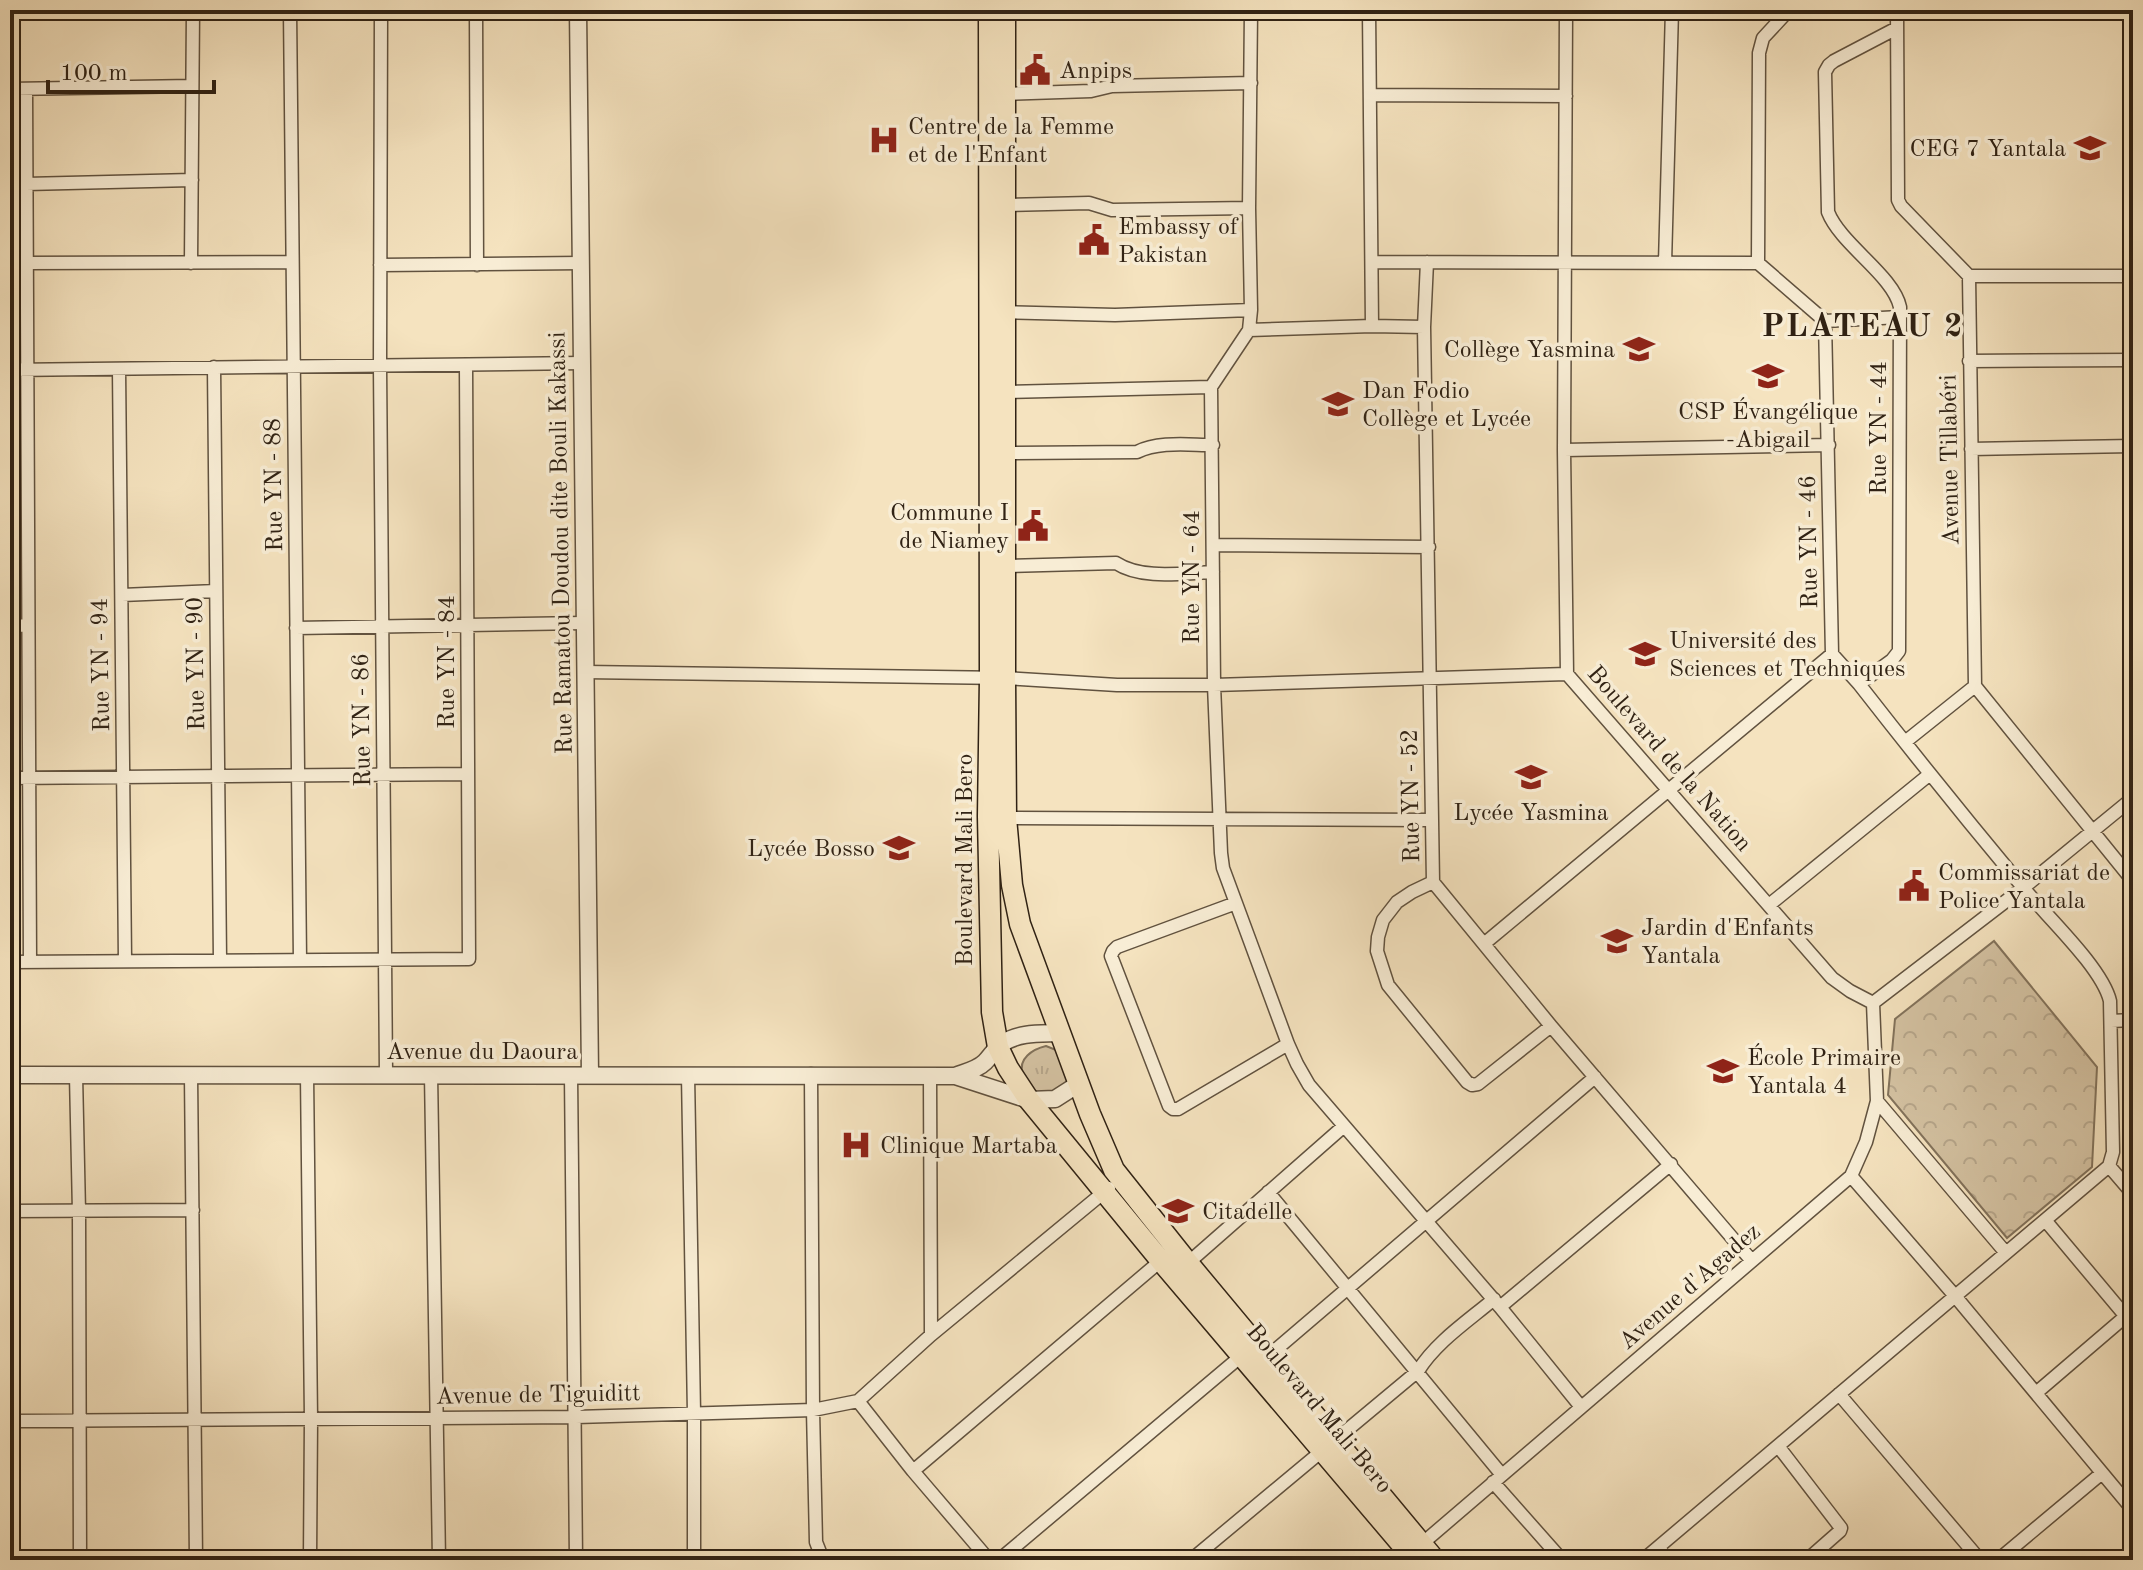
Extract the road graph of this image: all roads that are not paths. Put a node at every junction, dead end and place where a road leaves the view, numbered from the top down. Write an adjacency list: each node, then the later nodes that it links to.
1 (193, 10): 16 (street)
2 (290, 10): 26 (street, Rue YN - 88)
3 (381, 10): 35 (street, Rue YN - 86)
4 (476, 10): 36 (street)
5 (578, 10): 32 (street, Rue Ramatou Doudou dite Bouli Kakassi)
6 (989, 10): 40 (main road, Boulevard Mali Bero)
7 (1005, 10): 19 (main road, Boulevard Mali Bero)
8 (1251, 10): 15 (street)
9 (1369, 10): 20 (street)
10 (1566, 10): 21 (street, Boulevard de la Nation)
11 (1672, 10): 33 (street)
12 (1789, 10): 34 (street)
13 (1897, 10): 14 (street)
14 (1897, 28): 37 (street); 41 (street, Rue YN - 44)
15 (1251, 83): 19 (street); 25 (street)
16 (192, 86): 18 (street); 22 (street)
17 (10, 89): 18 (street)
18 (26, 89): 23 (street)
19 (1005, 94): 24 (main road, Boulevard Mali Bero)
20 (1370, 95): 21 (street); 27 (street)
21 (1566, 96): 29 (street, Boulevard de la Nation)
22 (192, 180): 23 (street); 31 (street)
23 (26, 184): 30 (street)
24 (1005, 205): 25 (street); 40 (main road, Boulevard Mali Bero)
25 (1249, 208): 39 (street)
26 (292, 262): 31 (street); 52 (street, Rue YN - 88)
27 (1372, 262): 28 (street); 43 (street)
28 (1427, 262): 29 (street); 44 (street, Rue YN - 52)
29 (1565, 262): 33 (street); 62 (street, Boulevard de la Nation)
30 (26, 263): 31 (street); 55 (street)
31 (191, 263)
32 (582, 263): 36 (street); 48 (street, Rue Ramatou Doudou dite Bouli Kakassi)
33 (1665, 263): 34 (street)
34 (1758, 263): 42 (street)
35 (380, 265): 36 (street); 50 (street, Rue YN - 86)
36 (477, 265)
37 (1969, 276): 38 (street); 47 (street, Avenue Tillabéri)
38 (2133, 276)
39 (1251, 310): 40 (street); 45 (street)
40 (998, 312): 57 (main road, Boulevard Mali Bero); 80 (main road, Boulevard Mali Bero)
41 (1900, 317): 42 (street); 81 (street, Rue YN - 44)
42 (1825, 321): 59 (street, Rue YN - 46)
43 (1372, 326): 44 (street); 45 (street)
44 (1424, 327): 65 (street, Rue YN - 52)
45 (1249, 330): 56 (street)
46 (2133, 360): 47 (street)
47 (1969, 361): 61 (street, Avenue Tillabéri)
48 (582, 363): 49 (street); 70 (street, Rue Ramatou Doudou dite Bouli Kakassi)
49 (466, 365): 50 (street); 72 (street, Rue YN - 84)
50 (380, 366): 52 (street); 74 (street, Rue YN - 86)
51 (214, 367): 52 (street); 53 (street); 68 (street, Rue YN - 90)
52 (293, 367): 75 (street, Rue YN - 88)
53 (119, 369): 55 (street); 69 (street, Rue YN - 94)
54 (10, 370): 55 (street)
55 (27, 370): 71 (street)
56 (1211, 387): 57 (street); 58 (street, Rue YN - 64)
57 (1005, 392): 63 (main road, Boulevard Mali Bero)
58 (1213, 445): 63 (street); 64 (street, Rue YN - 64)
59 (1829, 445): 62 (street); 76 (street, Rue YN - 46)
60 (2133, 446): 61 (street)
61 (1971, 449): 83 (street, Avenue Tillabéri)
62 (1564, 450): 78 (street, Boulevard de la Nation)
63 (1005, 453): 66 (main road, Boulevard Mali Bero)
64 (1213, 545): 65 (street); 67 (street, Rue YN - 64)
65 (1429, 547): 79 (street, Rue YN - 52)
66 (1005, 566): 67 (street); 80 (main road, Boulevard Mali Bero)
67 (1213, 572): 82 (street, Rue YN - 64)
68 (216, 591): 69 (street); 88 (street, Rue YN - 90)
69 (122, 595): 90 (street, Rue YN - 94)
70 (584, 623): 72 (street); 77 (street, Rue Ramatou Doudou dite Bouli Kakassi)
71 (28, 625): 73 (street); 92 (street)
72 (467, 625): 74 (street); 85 (street, Rue YN - 84)
73 (10, 626)
74 (382, 627): 75 (street); 87 (street, Rue YN - 86)
75 (296, 628): 89 (street, Rue YN - 88)
76 (1832, 654): 81 (street); 93 (street)
77 (585, 672): 80 (street); 126 (street, Rue Ramatou Doudou dite Bouli Kakassi)
78 (1567, 674): 79 (street); 93 (street, Boulevard de la Nation)
79 (1431, 677): 82 (street); 97 (street, Rue YN - 52)
80 (997, 678): 82 (street); 95 (main road, Boulevard Mali Bero); 117 (main road, Boulevard Mali Bero)
81 (1859, 684): 84 (street)
82 (1214, 685): 96 (street, Rue YN - 64)
83 (1975, 686): 84 (street); 98 (street)
84 (1905, 742): 86 (street)
85 (468, 774): 87 (street); 105 (street, Rue YN - 84)
86 (1930, 774): 101 (street); 103 (street)
87 (383, 775): 89 (street); 105 (street, Rue YN - 86)
88 (218, 776): 89 (street); 90 (street); 106 (street, Rue YN - 90)
89 (298, 776): 107 (street, Rue YN - 88)
90 (123, 777): 92 (street); 109 (street, Rue YN - 94)
91 (10, 778): 92 (street)
92 (29, 778): 108 (street)
93 (1669, 790): 103 (street, Boulevard de la Nation); 104 (street)
94 (2133, 798): 98 (street)
95 (1006, 818): 96 (street); 115 (main road, Boulevard Mali Bero)
96 (1219, 819): 97 (street); 102 (street, Rue YN - 64)
97 (1431, 820): 100 (street, Rue YN - 52)
98 (2092, 832): 99 (street); 101 (street)
99 (2133, 881)
100 (1433, 882): 104 (street, Rue YN - 52); 114 (street)
101 (2023, 888): 111 (street); 113 (street)
102 (1236, 903): 116 (street, Rue YN - 64); 116 (street)
103 (1769, 905): 111 (street, Boulevard de la Nation)
104 (1485, 943): 114 (street, Rue YN - 52)
105 (385, 959): 107 (street); 118 (street, Rue YN - 86)
106 (220, 960): 107 (street); 109 (street)
107 (300, 960)
108 (30, 961): 109 (street); 110 (street)
109 (125, 961)
110 (10, 962)
111 (1873, 1003): 133 (street, Avenue d'Agadez)
112 (2133, 1020): 113 (street)
113 (2111, 1021): 135 (street)
114 (1551, 1026): 130 (street, Rue YN - 52)
115 (1061, 1033): 117 (street); 131 (main road, Boulevard Mali Bero)
116 (1288, 1044): 134 (street, Rue YN - 64)
117 (998, 1047): 129 (street); 132 (main road, Boulevard Mali Bero)
118 (386, 1074): 119 (street, Avenue du Daoura); 124 (street, Avenue du Daoura)
119 (431, 1074): 125 (street, Avenue du Daoura); 164 (street)
120 (811, 1074): 127 (street, Avenue du Daoura); 128 (street, Avenue du Daoura); 161 (street)
121 (10, 1075): 122 (street, Avenue du Daoura)
122 (76, 1075): 123 (street, Avenue du Daoura); 144 (street)
123 (191, 1075): 124 (street, Avenue du Daoura); 142 (street)
124 (307, 1075): 165 (street)
125 (571, 1075): 126 (street, Avenue du Daoura); 163 (street)
126 (590, 1075): 127 (street, Avenue du Daoura)
127 (688, 1075): 162 (street)
128 (930, 1075): 129 (street, Avenue du Daoura); 154 (street)
129 (955, 1076): 132 (street, Avenue du Daoura)
130 (1595, 1077): 136 (street, Rue YN - 52); 146 (street)
131 (1080, 1083): 132 (street); 138 (main road, Boulevard Mali Bero)
132 (1029, 1100): 139 (main road, Boulevard Mali Bero)
133 (1877, 1101): 137 (street, Avenue d'Agadez); 147 (street)
134 (1344, 1126): 140 (street); 146 (street, Rue YN - 64)
135 (2111, 1163): 141 (street); 145 (street)
136 (1671, 1164): 149 (street, Rue YN - 52); 152 (street)
137 (1851, 1176): 149 (street, Avenue d'Agadez); 151 (street)
138 (1121, 1179): 139 (street); 148 (main road, Boulevard Mali Bero)
139 (1104, 1192): 148 (main road, Boulevard Mali Bero); 154 (street)
140 (1268, 1192): 148 (street); 150 (street)
141 (2133, 1194)
142 (193, 1210): 144 (street); 166 (street)
143 (10, 1211): 144 (street)
144 (79, 1212): 168 (street)
145 (2045, 1220): 147 (street); 153 (street)
146 (1426, 1221): 150 (street); 152 (street, Rue YN - 64)
147 (2006, 1253): 151 (street)
148 (1175, 1258): 155 (main road, Boulevard Mali Bero); 171 (street)
149 (1752, 1261): 160 (street, Avenue d'Agadez)
150 (1348, 1289): 155 (street); 156 (street)
151 (1955, 1296): 157 (street); 158 (street)
152 (1497, 1303): 156 (street); 160 (street, Rue YN - 64)
153 (2131, 1317): 157 (street)
154 (931, 1335): 159 (street)
155 (1254, 1353): 170 (main road, Boulevard Mali Bero); 185 (street)
156 (1418, 1371): 170 (street); 173 (street)
157 (2036, 1393): 172 (street)
158 (1839, 1394): 169 (street); 192 (street)
159 (858, 1401): 161 (street, Avenue de Tiguiditt); 171 (street)
160 (1581, 1407): 173 (street, Avenue d'Agadez)
161 (813, 1410): 162 (street, Avenue de Tiguiditt); 183 (street)
162 (694, 1413): 163 (street, Avenue de Tiguiditt); 182 (street)
163 (576, 1417): 164 (street, Avenue de Tiguiditt); 181 (street)
164 (436, 1418): 165 (street, Avenue de Tiguiditt); 180 (street)
165 (311, 1419): 166 (street, Avenue de Tiguiditt); 179 (street)
166 (196, 1420): 168 (street, Avenue de Tiguiditt); 178 (street)
167 (10, 1421): 168 (street, Avenue de Tiguiditt)
168 (79, 1421): 177 (street)
169 (1778, 1446): 175 (street); 191 (street)
170 (1328, 1447): 176 (main road, Boulevard Mali Bero); 186 (street)
171 (913, 1471): 184 (street)
172 (2102, 1473): 174 (street); 193 (street)
173 (1498, 1478): 176 (street, Avenue d'Agadez); 188 (street)
174 (2133, 1510)
175 (1658, 1548): 189 (street); 190 (street)
176 (1412, 1554): 187 (main road, Boulevard Mali Bero)
177 (80, 1560)
178 (196, 1560)
179 (310, 1560)
180 (439, 1560)
181 (576, 1560)
182 (694, 1560)
183 (823, 1560)
184 (989, 1560)
185 (999, 1560)
186 (1191, 1560)
187 (1435, 1560)
188 (1562, 1560)
189 (1643, 1560)
190 (1670, 1560)
191 (1807, 1560)
192 (1980, 1560)
193 (1998, 1560)

